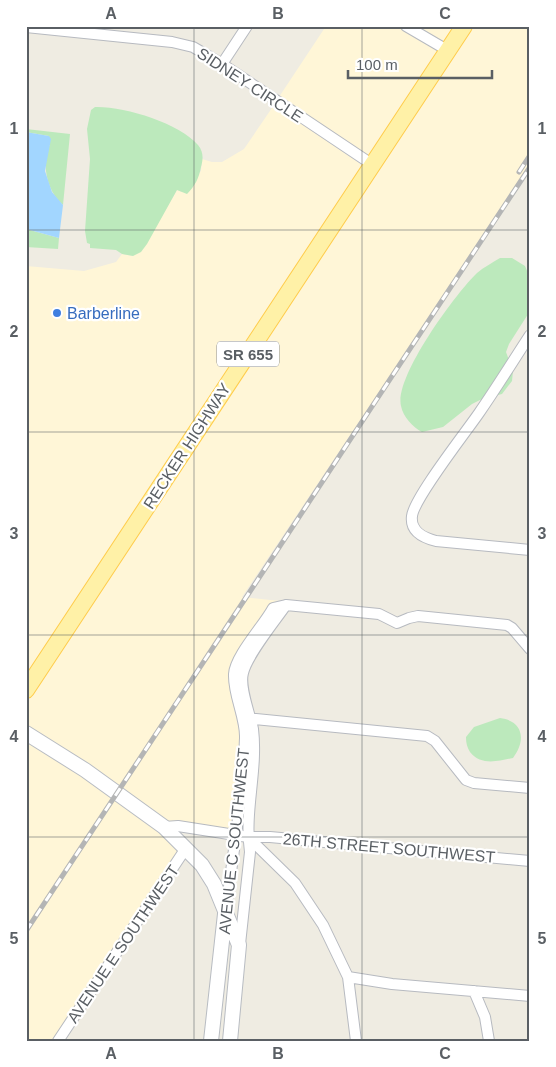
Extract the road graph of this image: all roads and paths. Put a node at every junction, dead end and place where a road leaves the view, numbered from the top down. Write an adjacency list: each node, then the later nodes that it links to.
1 (247, 26): 6 (street)
2 (406, 26): 5 (street)
3 (464, 26): 5 (main road, RECKER HIGHWAY / SR 655)
4 (26, 27): 6 (street, SIDNEY CIRCLE)
5 (447, 50): 7 (main road, RECKER HIGHWAY / SR 655)
6 (222, 64): 7 (street, SIDNEY CIRCLE)
7 (373, 165): 11 (main road, RECKER HIGHWAY / SR 655)
8 (530, 335): 9 (street)
9 (530, 550)
10 (530, 649): 12 (street, AVENUE C SOUTHWEST)
11 (26, 690)
12 (246, 718): 14 (street); 16 (street, AVENUE C SOUTHWEST); 17 (street, AVENUE C SOUTHWEST)
13 (26, 733): 15 (street)
14 (530, 788)
15 (164, 827): 16 (street); 18 (street)
16 (235, 836): 17 (street); 20 (street, AVENUE C SOUTHWEST)
17 (248, 837): 19 (street, 26TH STREET SOUTHWEST); 21 (street, AVENUE C SOUTHWEST); 22 (street)
18 (186, 848): 20 (street); 25 (street, AVENUE E SOUTHWEST)
19 (530, 861)
20 (225, 913): 21 (street); 26 (street, AVENUE C SOUTHWEST)
21 (239, 945): 27 (street, AVENUE C SOUTHWEST)
22 (348, 977): 23 (street); 28 (street)
23 (474, 991): 24 (street); 29 (street)
24 (530, 996)
25 (58, 1041)
26 (211, 1041)
27 (230, 1041)
28 (356, 1041)
29 (489, 1041)

